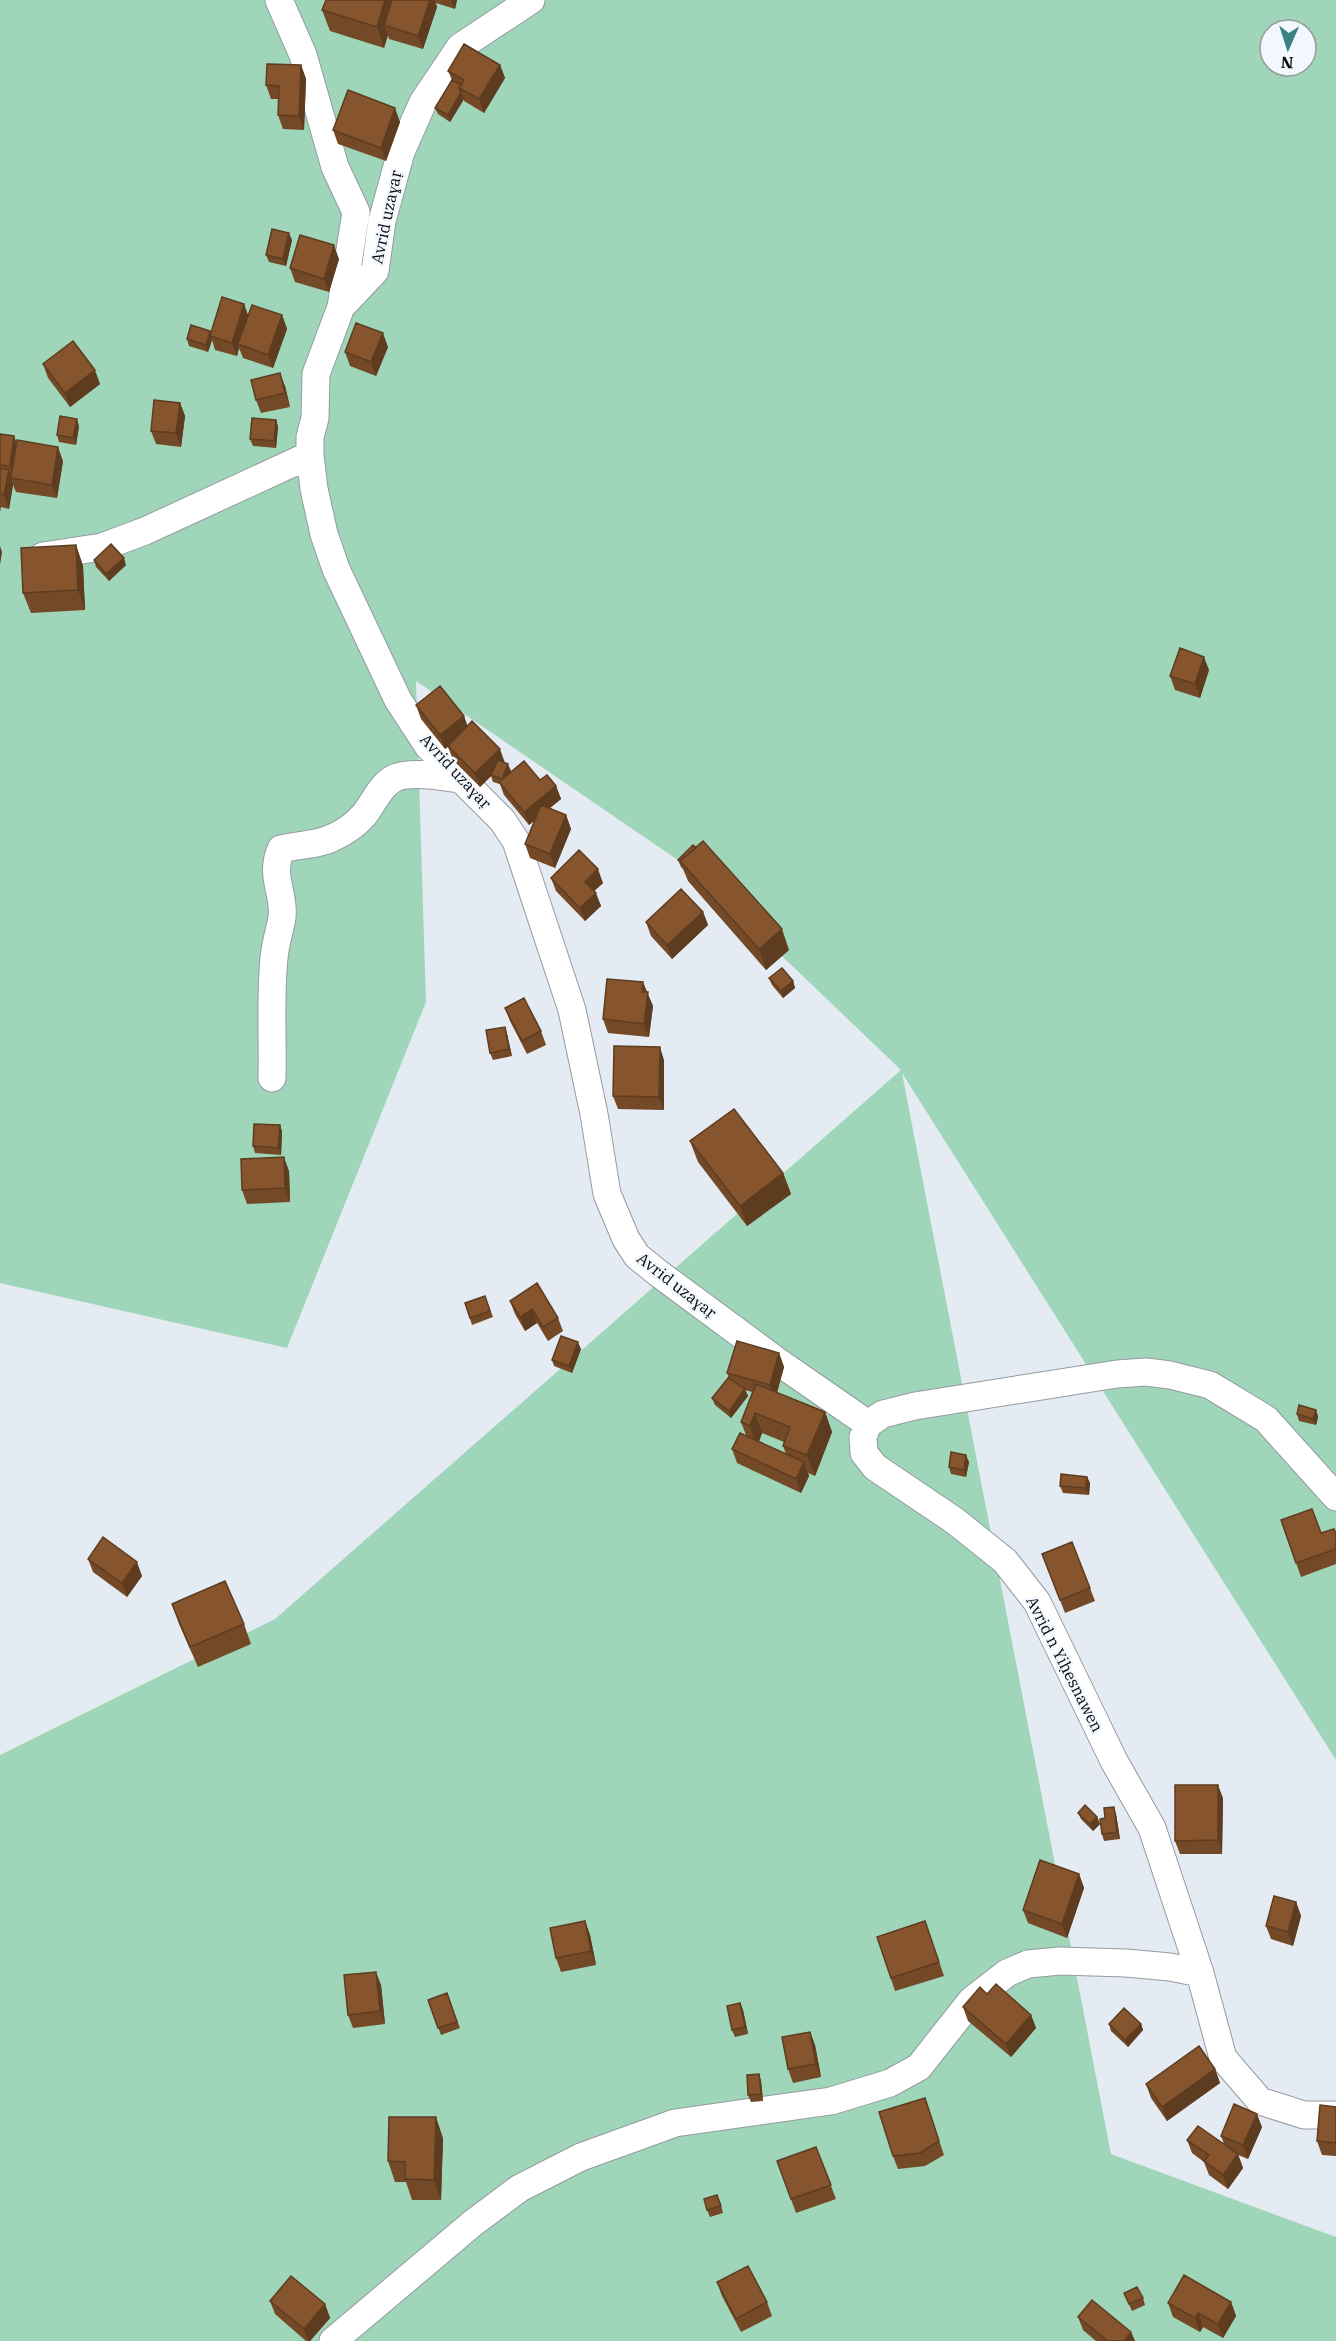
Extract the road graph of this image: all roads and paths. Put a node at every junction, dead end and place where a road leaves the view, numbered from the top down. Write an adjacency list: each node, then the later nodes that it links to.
1 (279, 0): 3 (street)
2 (531, 0): 3 (street, Avrid uzaɣaṛ)
3 (341, 307): 4 (street, Avrid uzaɣaṛ)
4 (309, 455): 5 (street); 6 (street, Avrid uzaɣaṛ)
5 (25, 557)
6 (461, 779): 7 (street); 8 (street, Avrid uzaɣaṛ)
7 (273, 1078)
8 (868, 1424): 9 (street); 10 (street, Avrid n Yiḥesnawen)
9 (1336, 1497)
10 (1200, 1973): 11 (street, Avrid n Yiḥesnawen); 12 (street)
11 (1336, 2115)
12 (333, 2341)

